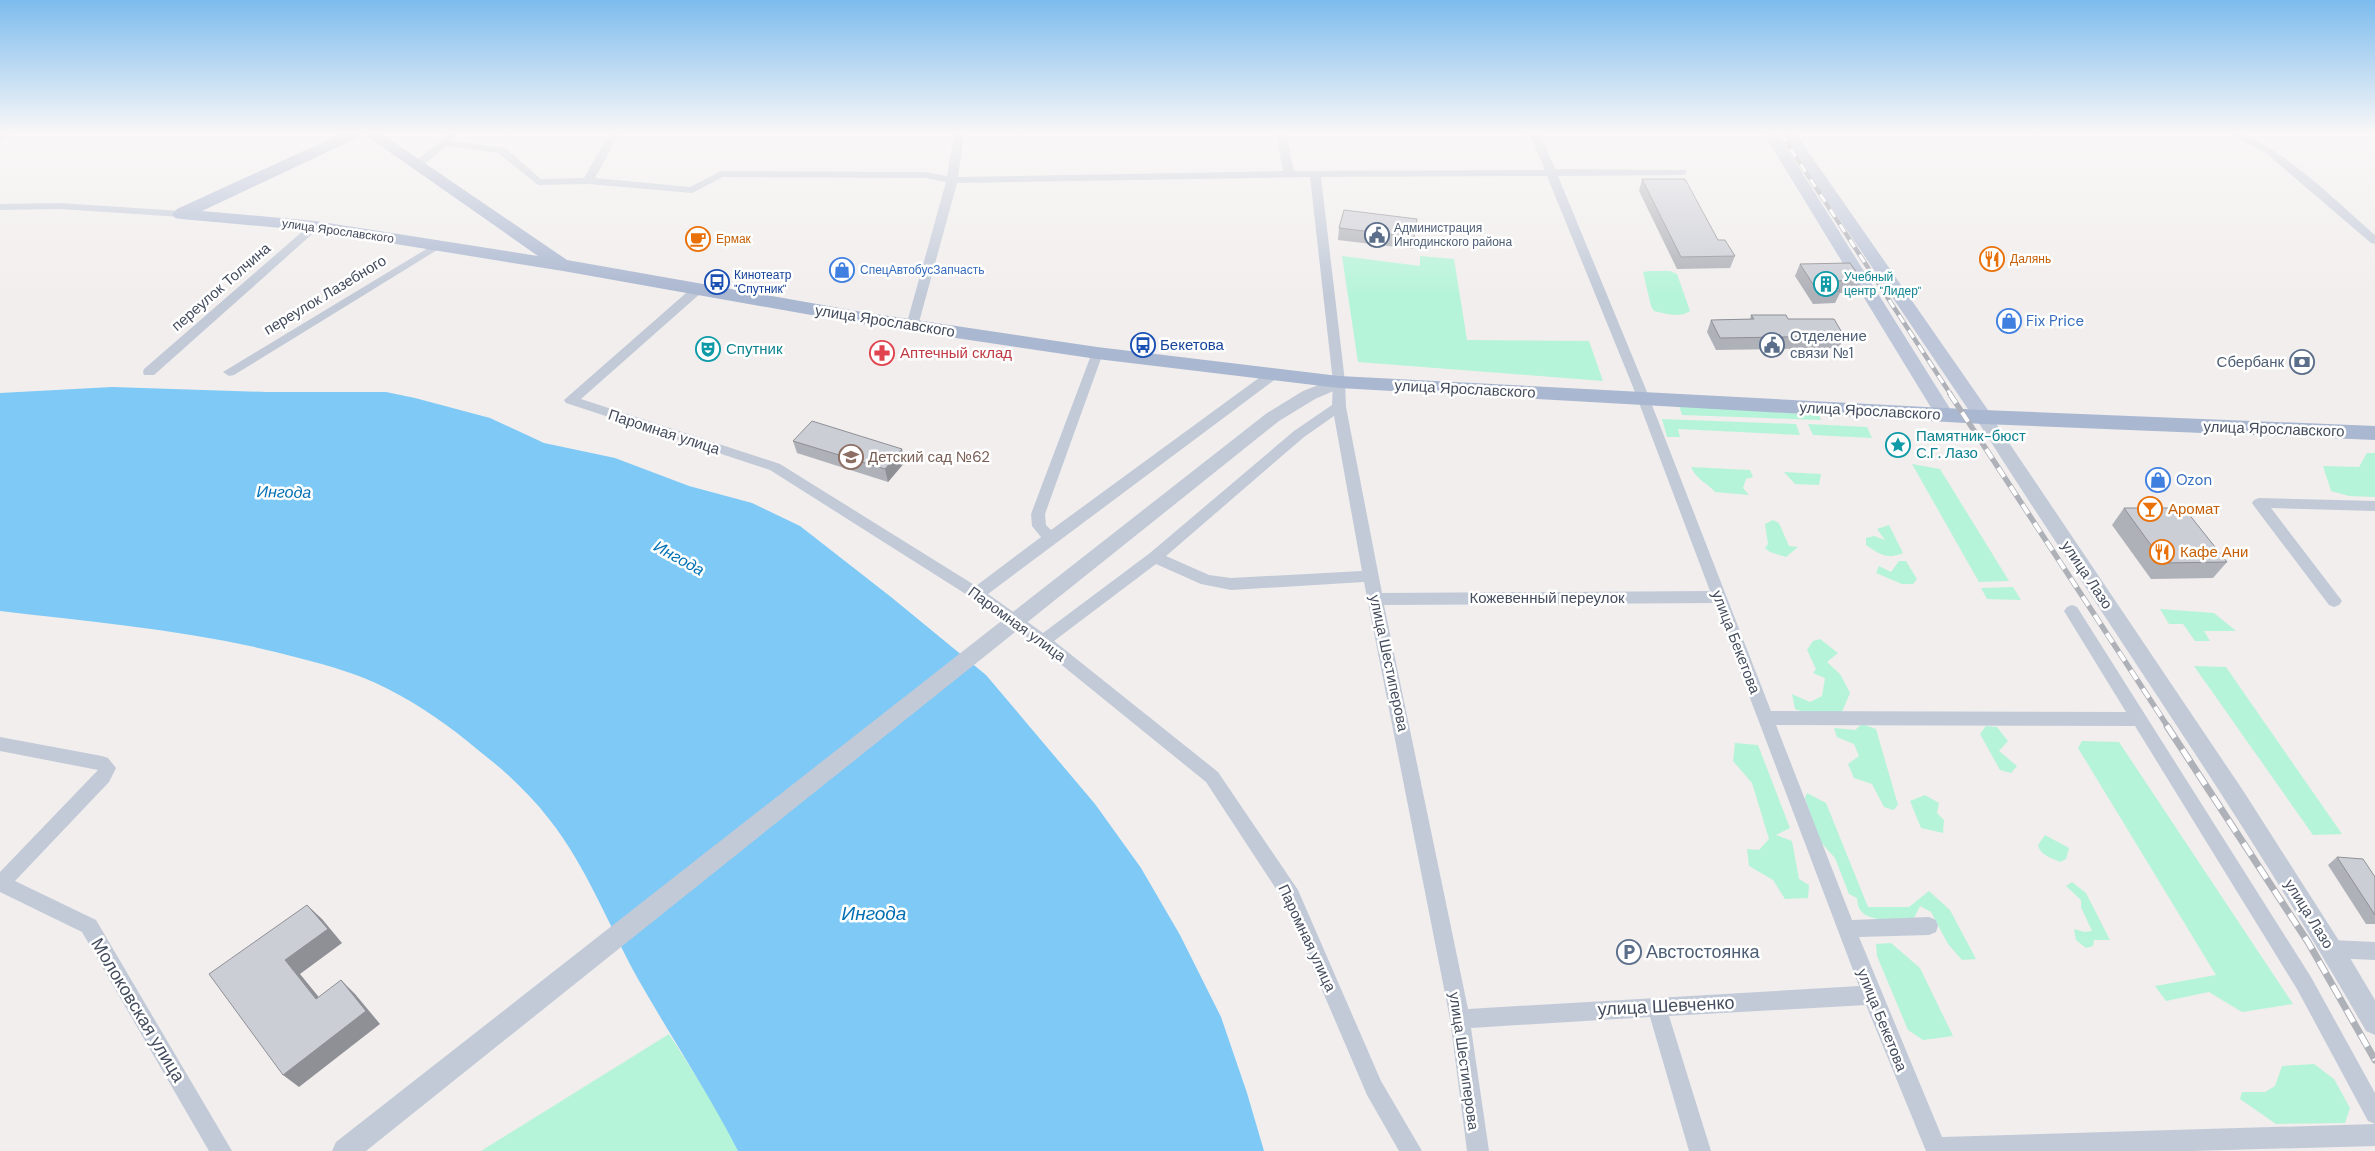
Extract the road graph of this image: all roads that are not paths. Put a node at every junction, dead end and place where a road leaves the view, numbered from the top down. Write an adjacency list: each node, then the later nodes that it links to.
1 (238, 188): 12 (main road)
2 (452, 188): 16 (main road, улица Ярославского)
3 (668, 188): 4 (street)
4 (696, 188)
5 (950, 188): 18 (street)
6 (1317, 188): 23 (street, улица Шестиперова)
7 (1558, 188): 24 (street, улица Бекетова)
8 (1804, 188): 26 (main road)
9 (1826, 188): 27 (main road, улица Лазо)
10 (2313, 188): 14 (street)
11 (0, 206): 12 (street)
12 (181, 214): 13 (main road, улица Ярославского)
13 (315, 226): 15 (main road, улица Ярославского); 20 (street, переулок Толчина)
14 (2375, 241)
15 (438, 245): 16 (main road, улица Ярославского); 21 (street, переулок Лазебного)
16 (563, 265): 17 (main road, улица Ярославского)
17 (698, 289): 18 (main road, улица Ярославского); 33 (street, Паромная улица)
18 (912, 326): 19 (main road, улица Ярославского)
19 (1097, 353): 22 (main road, улица Ярославского); 30 (street)
20 (149, 372)
21 (229, 372)
22 (1272, 375): 23 (main road, улица Ярославского); 30 (street)
23 (1339, 382): 24 (main road, улица Ярославского); 25 (street, улица Шестиперова); 55 (street)
24 (1644, 399): 26 (main road, улица Ярославского); 34 (street, улица Бекетова)
25 (1339, 407): 31 (street); 32 (street, улица Шестиперова)
26 (1945, 415): 27 (main road, улица Ярославского)
27 (1983, 417): 28 (main road, улица Ярославского); 45 (street, улица Лазо)
28 (2375, 433)
29 (2375, 506): 36 (street)
30 (1050, 538): 33 (street)
31 (1156, 557): 32 (street); 38 (street)
32 (1371, 576): 35 (street, улица Шестиперова)
33 (977, 594): 38 (street, Паромная улица)
34 (1719, 597): 35 (street, Кожевенный переулок); 39 (street, улица Бекетова)
35 (1375, 599): 49 (street, улица Шестиперова)
36 (2334, 601)
37 (2072, 611): 40 (street)
38 (1043, 641): 56 (street, Паромная улица)
39 (1764, 718): 40 (street); 44 (street, улица Бекетова)
40 (2139, 718): 51 (street)
41 (0, 744): 42 (street)
42 (1, 884): 54 (street, Молоковская улица)
43 (1929, 926): 44 (street)
44 (1846, 929): 47 (street, улица Бекетова)
45 (2331, 950): 46 (street); 50 (street, улица Лазо)
46 (2375, 952)
47 (1872, 995): 48 (street, улица Шевченко); 53 (street, улица Бекетова)
48 (1656, 1006): 49 (street, улица Шевченко); 58 (street)
49 (1460, 1019): 57 (street, улица Шестиперова)
50 (2375, 1023)
51 (2375, 1114)
52 (2375, 1135): 53 (street)
53 (1936, 1150)
54 (221, 1151)
55 (345, 1151)
56 (1411, 1151)
57 (1478, 1151)
58 (1700, 1151)

